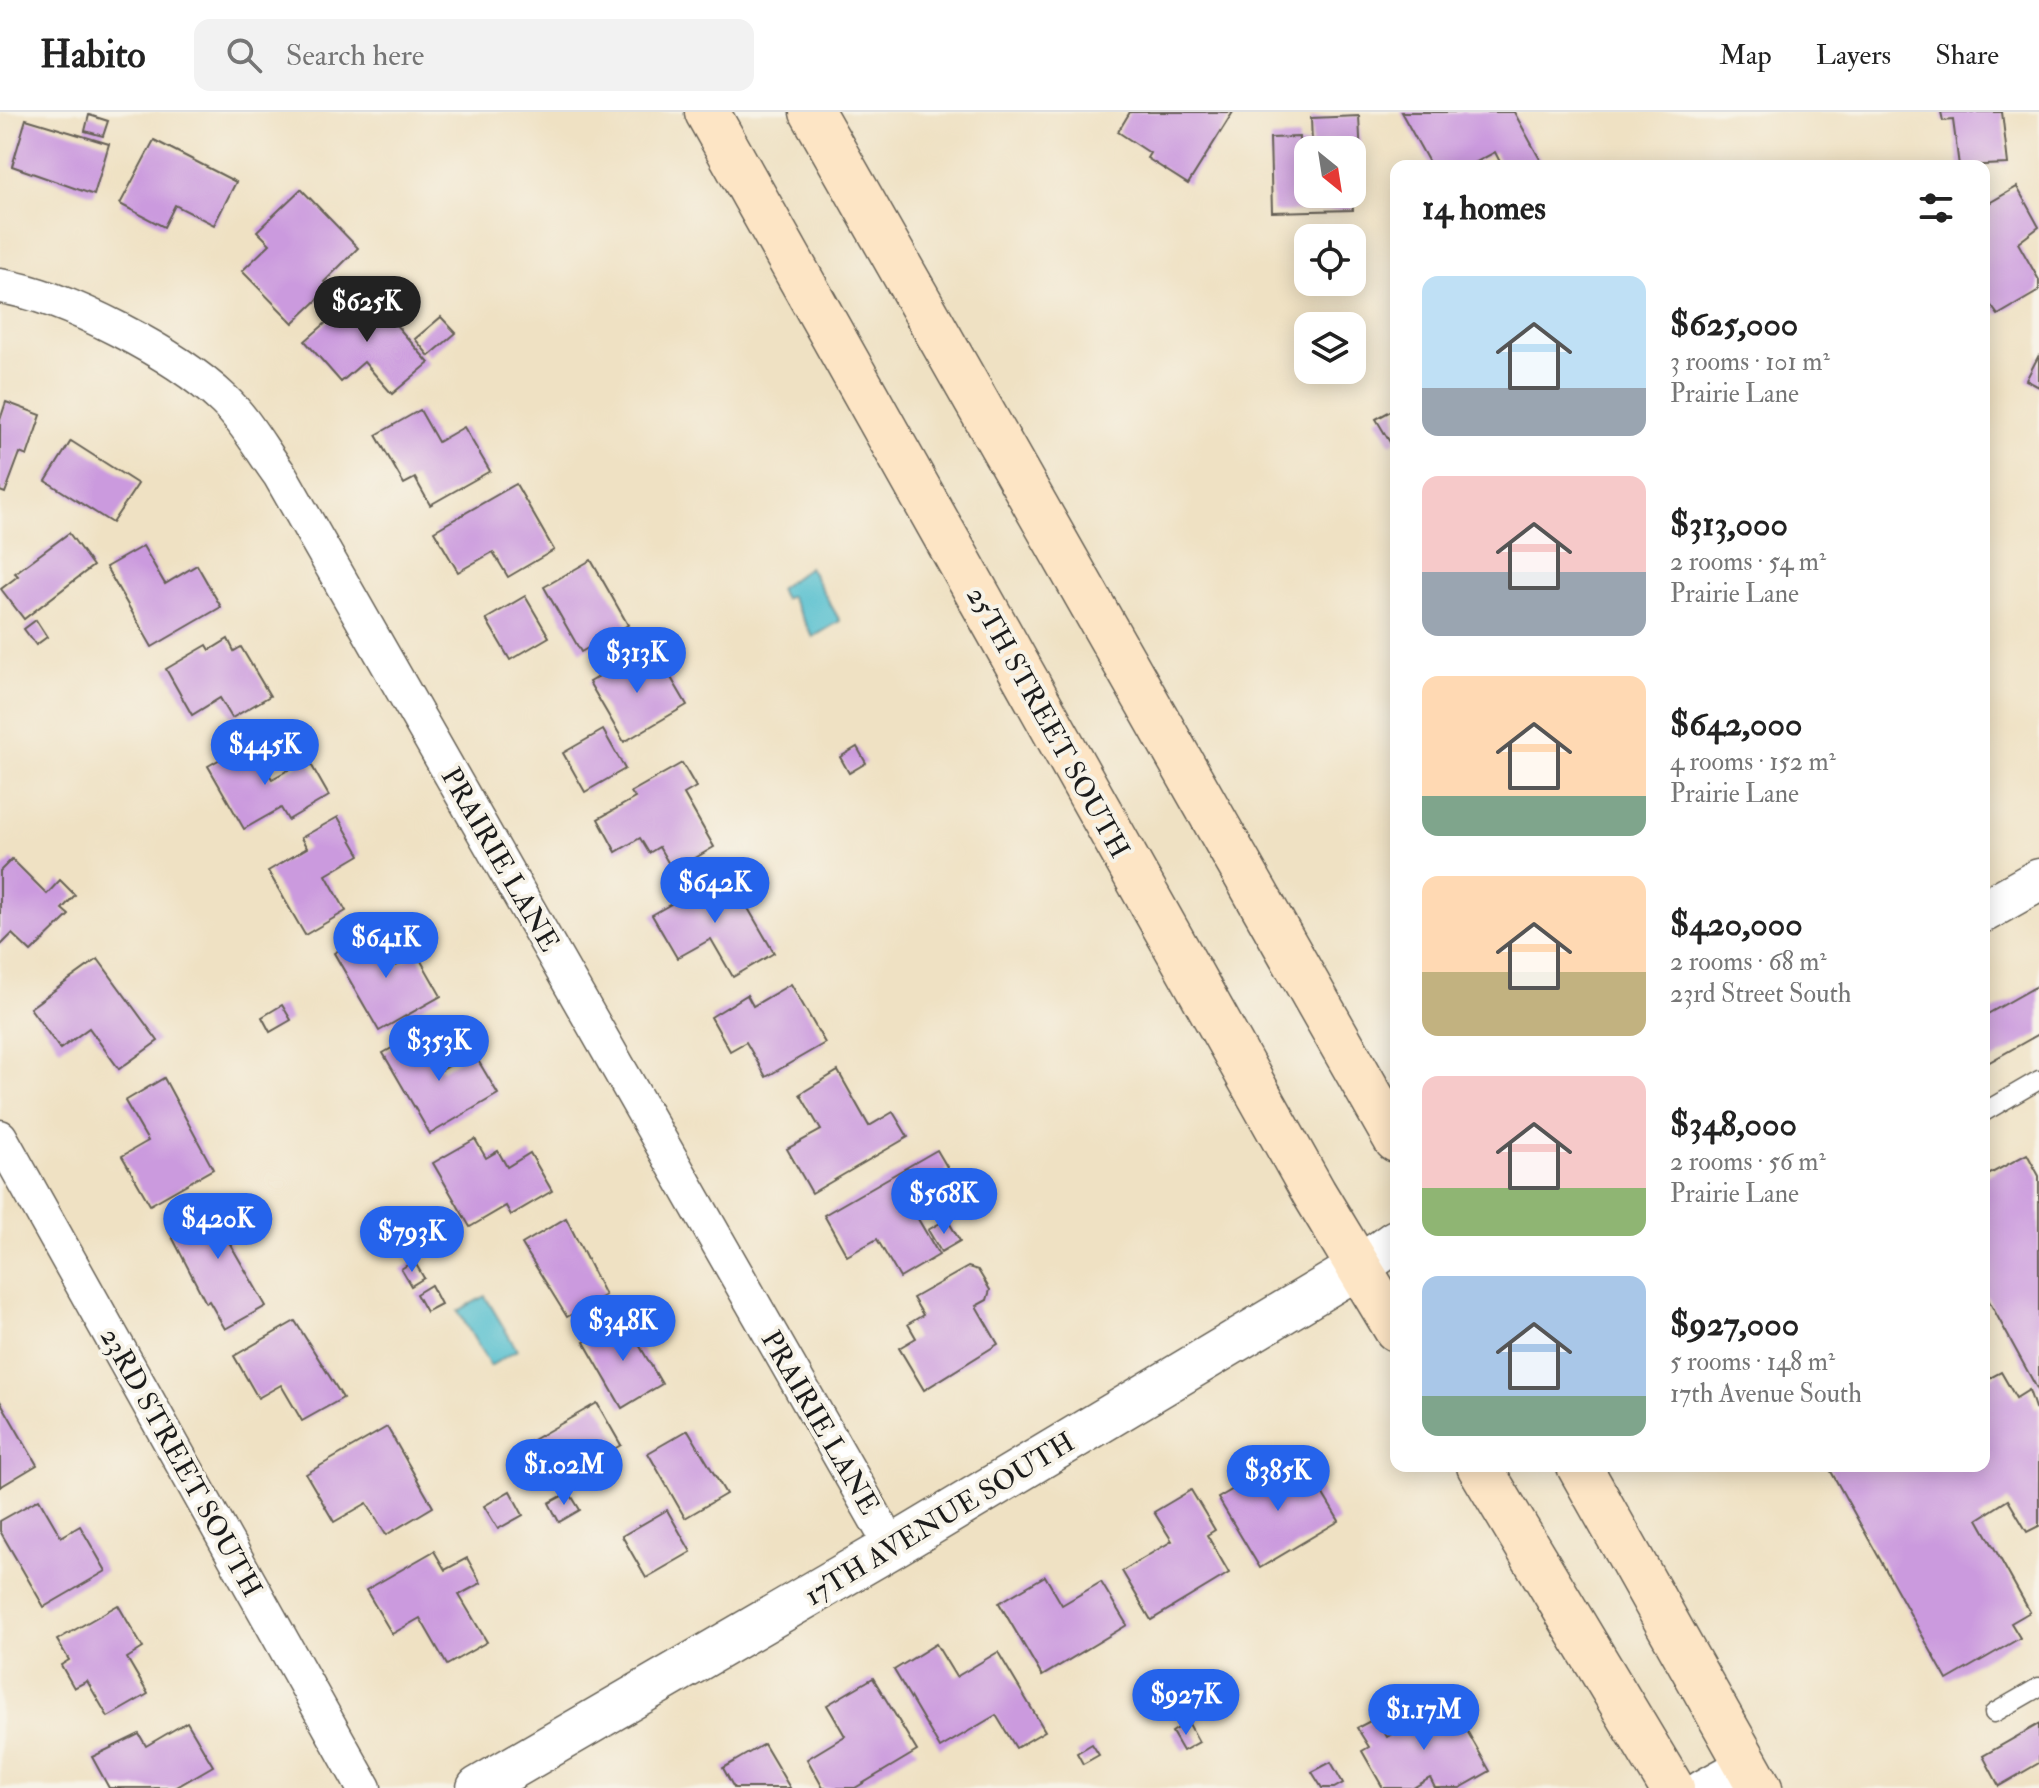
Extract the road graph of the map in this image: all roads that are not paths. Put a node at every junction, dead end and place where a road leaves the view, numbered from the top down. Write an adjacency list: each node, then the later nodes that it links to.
1 (707, 112): 11 (main road, 25TH STREET SOUTH)
2 (812, 112): 8 (main road)
3 (0, 286): 15 (street, PRAIRIE LANE)
4 (2039, 880): 5 (street)
5 (1990, 908)
6 (2039, 1080): 7 (lane)
7 (1990, 1109)
8 (1390, 1129)
9 (0, 1137): 19 (street, 23RD STREET SOUTH)
10 (1390, 1245): 11 (street, 17TH AVENUE SOUTH)
11 (1359, 1267): 12 (main road, 25TH STREET SOUTH); 15 (street, 17TH AVENUE SOUTH)
12 (1390, 1319)
13 (1483, 1472): 21 (main road)
14 (1582, 1472): 18 (main road)
15 (892, 1547): 20 (street, 17TH AVENUE SOUTH)
16 (2039, 1687): 17 (lane)
17 (1994, 1713)
18 (1753, 1775): 22 (street)
19 (364, 1788)
20 (478, 1788)
21 (1672, 1788)
22 (1701, 1788)

